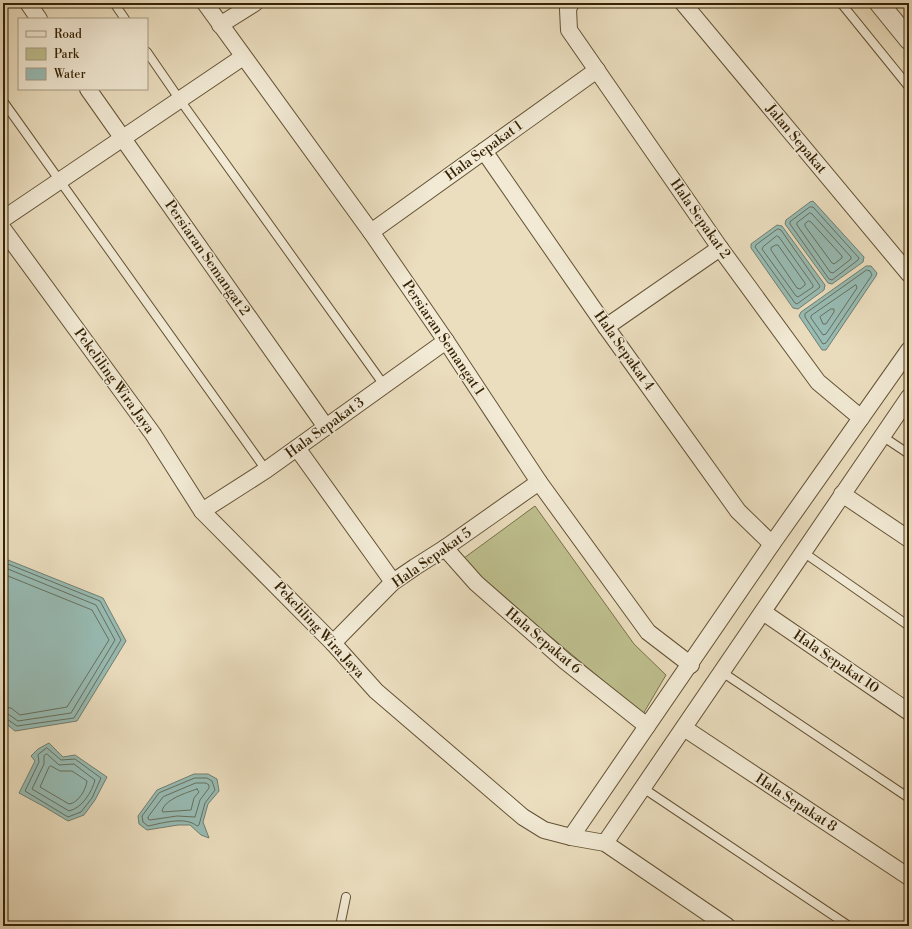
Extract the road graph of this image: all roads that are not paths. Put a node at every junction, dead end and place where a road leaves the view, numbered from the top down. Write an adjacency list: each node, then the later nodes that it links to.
1 (28, 3): 9 (street)
2 (114, 3): 10 (lane)
3 (205, 3): 11 (street, Persiaran Semangat 1)
4 (255, 3): 11 (street)
5 (571, 3): 15 (street, Hala Sepakat 2)
6 (683, 3): 28 (street, Jalan Sepakat)
7 (840, 3): 16 (lane)
8 (879, 3): 12 (street)
9 (38, 18)
10 (123, 18)
11 (220, 25): 14 (street, Persiaran Semangat 1)
12 (909, 40)
13 (148, 53): 18 (lane)
14 (243, 57): 18 (street); 25 (street, Persiaran Semangat 1)
15 (597, 70): 21 (street, Hala Sepakat 1); 26 (street, Hala Sepakat 2)
16 (909, 88)
17 (89, 90): 20 (street, Persiaran Semangat 2)
18 (180, 100): 20 (street); 32 (lane)
19 (3, 101): 22 (lane)
20 (122, 138): 22 (street); 35 (street, Persiaran Semangat 2)
21 (484, 151): 25 (street, Hala Sepakat 1); 29 (street, Hala Sepakat 4)
22 (60, 181): 23 (street); 39 (lane)
23 (3, 219)
24 (5, 232): 27 (lane); 42 (street, Pekeliling Wira Jaya)
25 (371, 232): 30 (street, Persiaran Semangat 1)
26 (720, 248): 29 (street); 34 (street, Hala Sepakat 2)
27 (3, 252)
28 (909, 274)
29 (606, 327): 44 (street, Hala Sepakat 4)
30 (446, 341): 32 (street, Hala Sepakat 3); 40 (street, Persiaran Semangat 1)
31 (906, 361): 34 (street)
32 (384, 385): 35 (street, Hala Sepakat 3)
33 (909, 397): 36 (street)
34 (861, 418): 44 (street)
35 (326, 427): 37 (street, Hala Sepakat 3)
36 (882, 436): 38 (lane); 41 (street)
37 (297, 448): 39 (street, Hala Sepakat 3); 47 (street)
38 (909, 454)
39 (266, 470): 42 (street, Hala Sepakat 3)
40 (539, 482): 45 (street, Hala Sepakat 5); 51 (street, Persiaran Semangat 1)
41 (842, 494): 43 (street); 46 (street)
42 (202, 511): 50 (street, Pekeliling Wira Jaya)
43 (909, 539)
44 (772, 544): 51 (street)
45 (445, 548): 47 (street, Hala Sepakat 5); 54 (street, Hala Sepakat 6)
46 (803, 552): 48 (street); 49 (lane)
47 (393, 582): 50 (street, Hala Sepakat 5)
48 (763, 612): 52 (street); 53 (street, Hala Sepakat 10)
49 (909, 626)
50 (333, 643): 58 (street, Pekeliling Wira Jaya)
51 (691, 665): 54 (street)
52 (722, 672): 55 (street); 57 (lane)
53 (909, 712)
54 (647, 726): 58 (street)
55 (684, 728): 56 (street); 60 (street, Hala Sepakat 8)
56 (643, 788): 59 (street); 64 (lane)
57 (909, 798)
58 (571, 837): 59 (street, Pekeliling Wira Jaya)
59 (605, 843): 63 (street, Pekeliling Wira Jaya)
60 (909, 878)
61 (346, 897): 62 (lane)
62 (340, 926)
63 (727, 926)
64 (849, 926)

